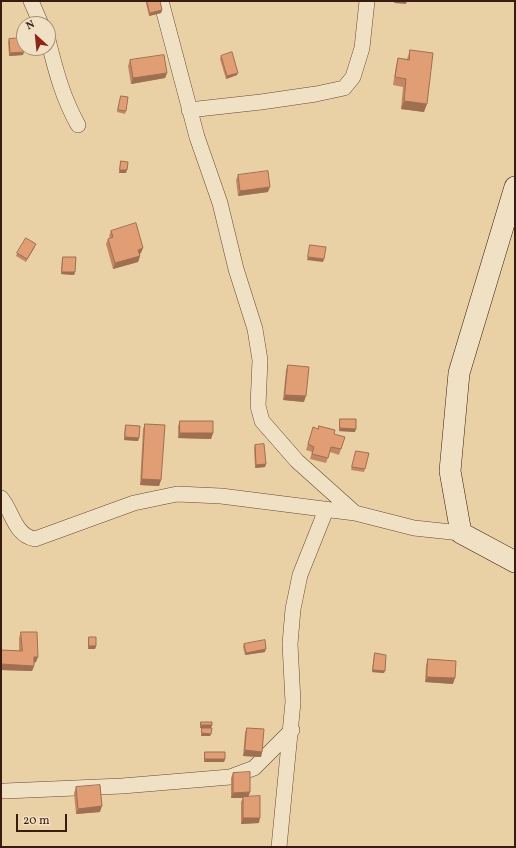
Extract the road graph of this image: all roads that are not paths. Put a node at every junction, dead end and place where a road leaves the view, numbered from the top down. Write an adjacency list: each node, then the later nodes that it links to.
1 (31, 1): 4 (street)
2 (161, 1): 6 (street)
3 (367, 1): 6 (street)
4 (38, 16)
5 (52, 56): 7 (street)
6 (189, 110): 11 (street)
7 (78, 124)
8 (515, 187): 12 (street)
9 (1, 498): 10 (street)
10 (326, 510): 11 (street); 14 (street)
11 (355, 513): 12 (street)
12 (461, 533): 13 (street)
13 (515, 562)
14 (292, 730): 15 (street); 16 (street)
15 (5, 791)
16 (279, 847)

